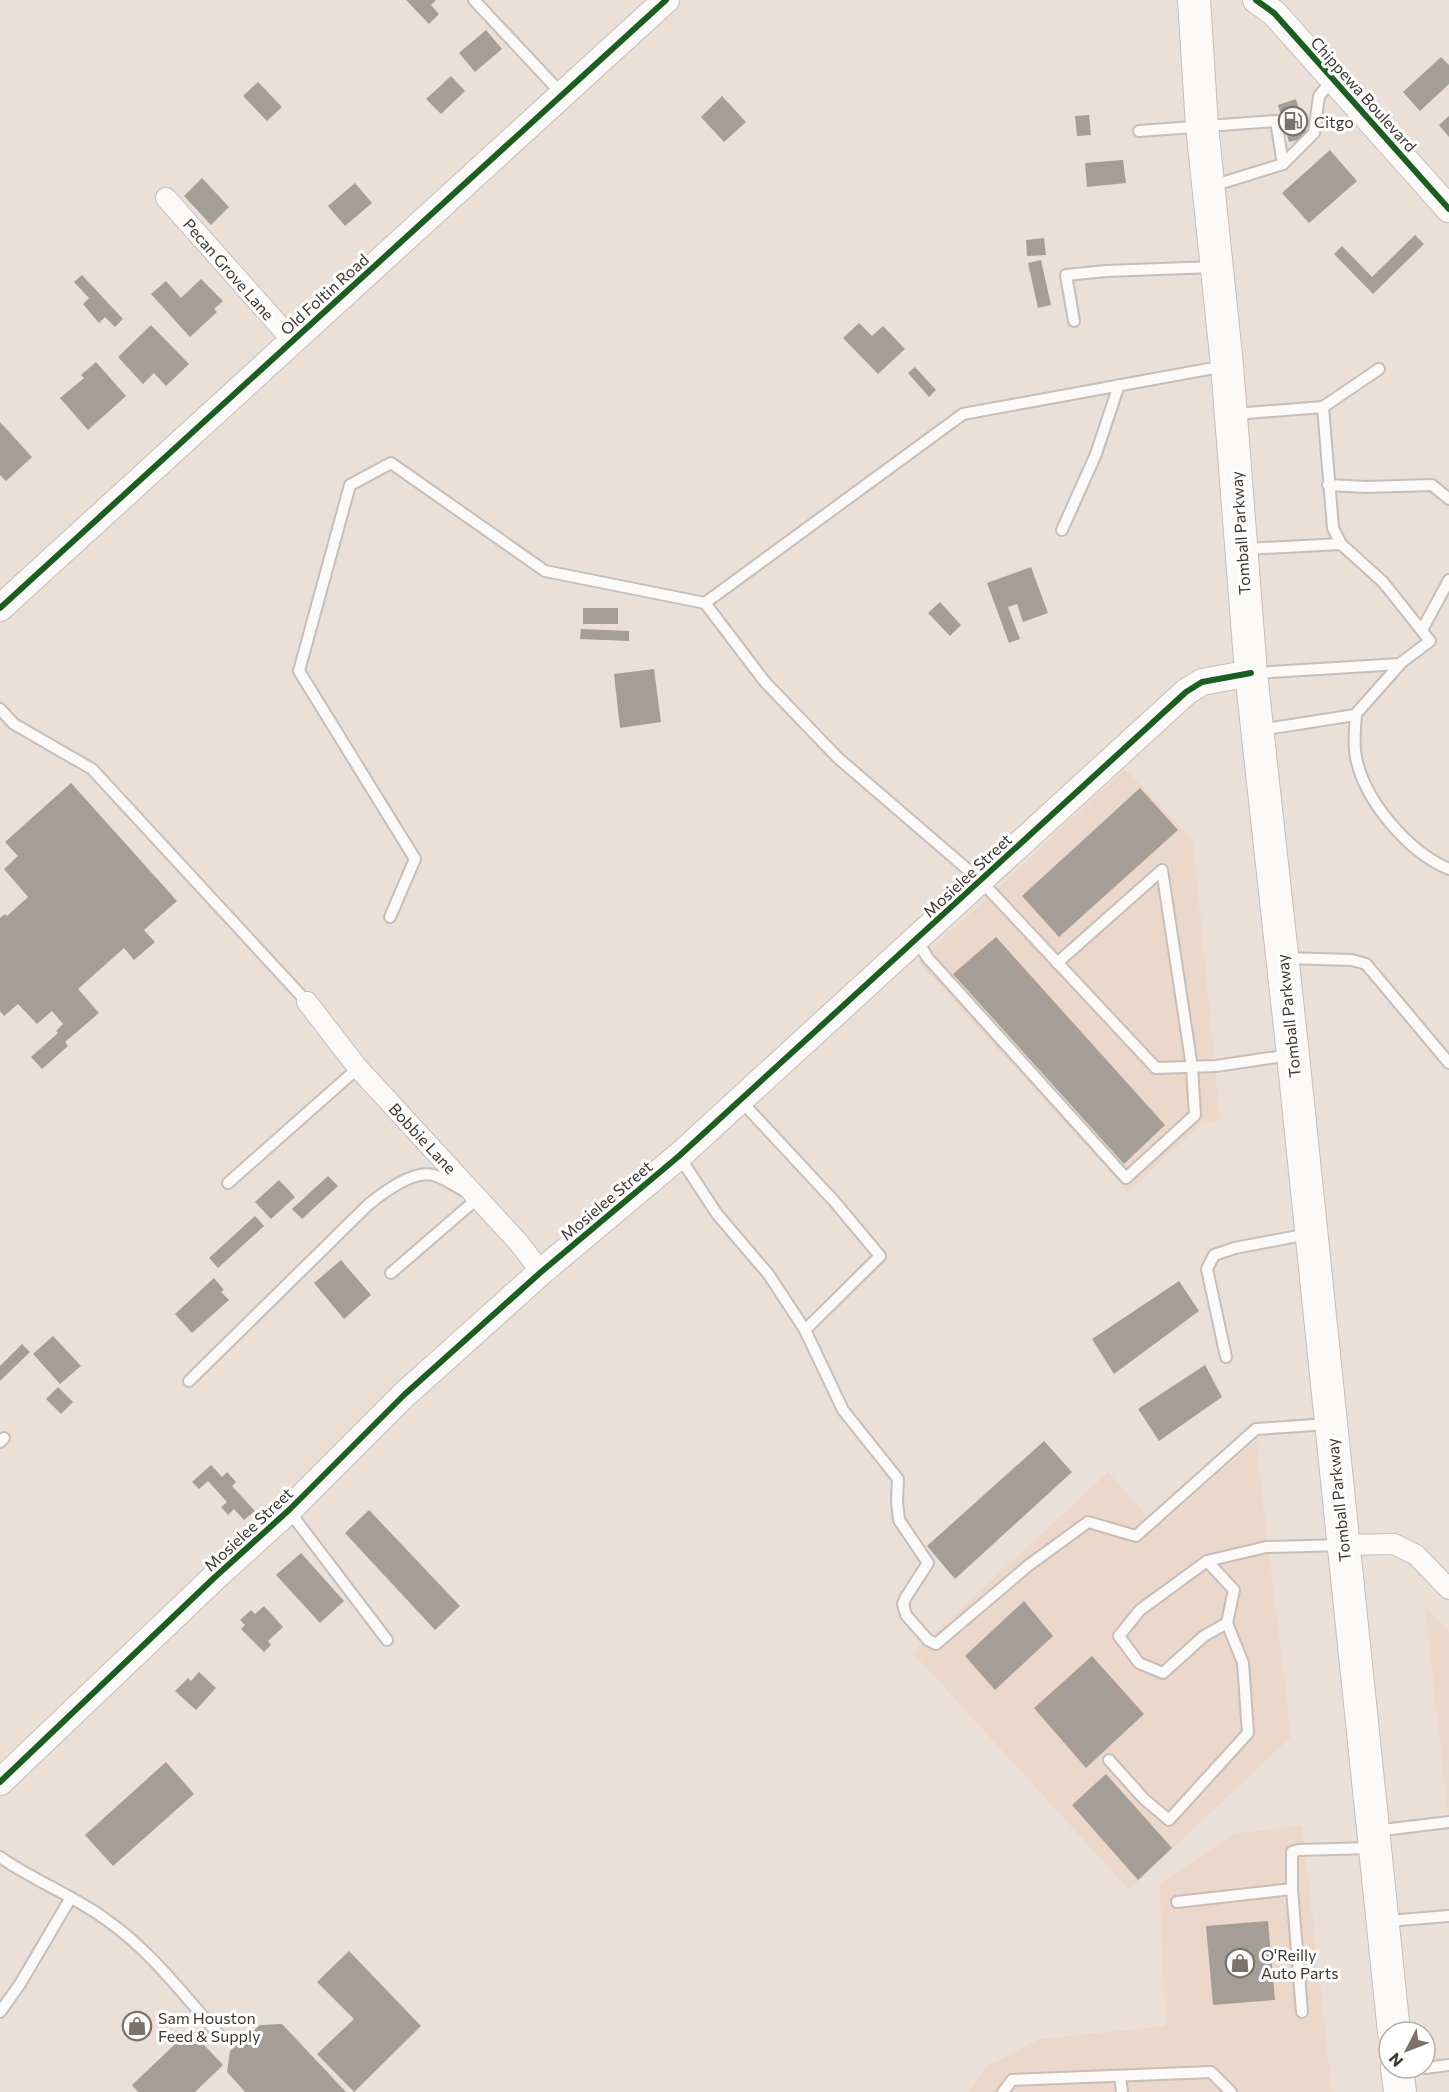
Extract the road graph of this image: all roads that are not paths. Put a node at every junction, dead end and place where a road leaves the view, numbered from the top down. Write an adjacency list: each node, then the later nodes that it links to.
1 (474, 0): 6 (lane)
2 (666, 0): 6 (street, Old Foltin Road)
3 (1194, 0): 7 (main road, Tomball Parkway)
4 (1256, 0): 5 (street, Chippewa Boulevard)
5 (1333, 79): 9 (lane); 12 (street, Chippewa Boulevard)
6 (563, 95): 15 (street, Old Foltin Road)
7 (1202, 126): 8 (lane); 9 (lane); 10 (main road, Tomball Parkway)
8 (1139, 132)
9 (1283, 164): 10 (lane)
10 (1208, 187): 13 (main road, Tomball Parkway)
11 (166, 198): 15 (street, Pecan Grove Lane)
12 (1449, 209)
13 (1217, 267): 14 (lane); 16 (main road, Tomball Parkway)
14 (1074, 321)
15 (293, 341): 28 (street, Old Foltin Road)
16 (1227, 365): 18 (lane); 20 (main road, Tomball Parkway)
17 (1379, 369): 19 (lane)
18 (1119, 385): 23 (lane); 27 (lane)
19 (1323, 407): 20 (lane); 21 (lane)
20 (1231, 415): 25 (main road, Tomball Parkway)
21 (1328, 485): 22 (lane); 24 (lane)
22 (1449, 499)
23 (1062, 530)
24 (1341, 544): 25 (lane); 29 (lane)
25 (1241, 549): 31 (main road, Tomball Parkway)
26 (1449, 580): 29 (lane)
27 (705, 603): 36 (lane); 37 (lane)
28 (0, 608)
29 (1422, 630): 30 (lane)
30 (1400, 664): 31 (lane); 33 (lane)
31 (1251, 673): 34 (main road, Tomball Parkway); 36 (street, Mosielee Street)
32 (0, 709): 41 (lane)
33 (1356, 715): 34 (lane); 35 (lane)
34 (1257, 730): 39 (main road, Tomball Parkway)
35 (1449, 869)
36 (981, 881): 38 (street, Mosielee Street); 40 (lane)
37 (390, 917)
38 (917, 939): 44 (lane); 46 (street, Mosielee Street)
39 (1282, 958): 42 (main road, Tomball Parkway); 43 (lane)
40 (1057, 963): 44 (lane); 44 (lane)
41 (307, 1002): 45 (street, Bobbie Lane)
42 (1293, 1055): 44 (lane); 50 (main road, Tomball Parkway)
43 (1449, 1063)
44 (1192, 1067)
45 (358, 1068): 48 (lane); 49 (street, Bobbie Lane)
46 (740, 1100): 47 (street, Mosielee Street); 53 (lane)
47 (679, 1156): 51 (street, Mosielee Street); 53 (lane)
48 (228, 1183)
49 (478, 1198): 51 (street, Bobbie Lane); 52 (lane); 55 (lane)
50 (1311, 1234): 54 (lane); 56 (main road, Tomball Parkway)
51 (541, 1272): 57 (street, Mosielee Street)
52 (391, 1273)
53 (805, 1330): 56 (lane)
54 (1226, 1357)
55 (189, 1381)
56 (1331, 1424): 58 (main road, Tomball Parkway)
57 (289, 1510): 62 (lane); 64 (street, Mosielee Street)
58 (1343, 1545): 59 (lane); 60 (street); 66 (main road, Tomball Parkway)
59 (1207, 1561): 61 (lane); 61 (lane)
60 (1449, 1589)
61 (1227, 1623): 63 (lane)
62 (387, 1640)
63 (1108, 1760)
64 (0, 1782)
65 (1449, 1822): 66 (lane)
66 (1374, 1839): 68 (lane); 72 (main road, Tomball Parkway)
67 (0, 1857): 69 (lane)
68 (1292, 1889): 70 (lane); 74 (lane)
69 (70, 1899): 73 (lane); 76 (lane)
70 (1177, 1902)
71 (1449, 1916): 72 (lane)
72 (1382, 1922): 75 (main road, Tomball Parkway)
73 (0, 2012)
74 (1302, 2012)
75 (1393, 2020)
76 (221, 2037)
77 (1120, 2076): 78 (lane); 79 (lane); 80 (lane)
78 (1004, 2092)
79 (1122, 2092)
80 (1231, 2092)

